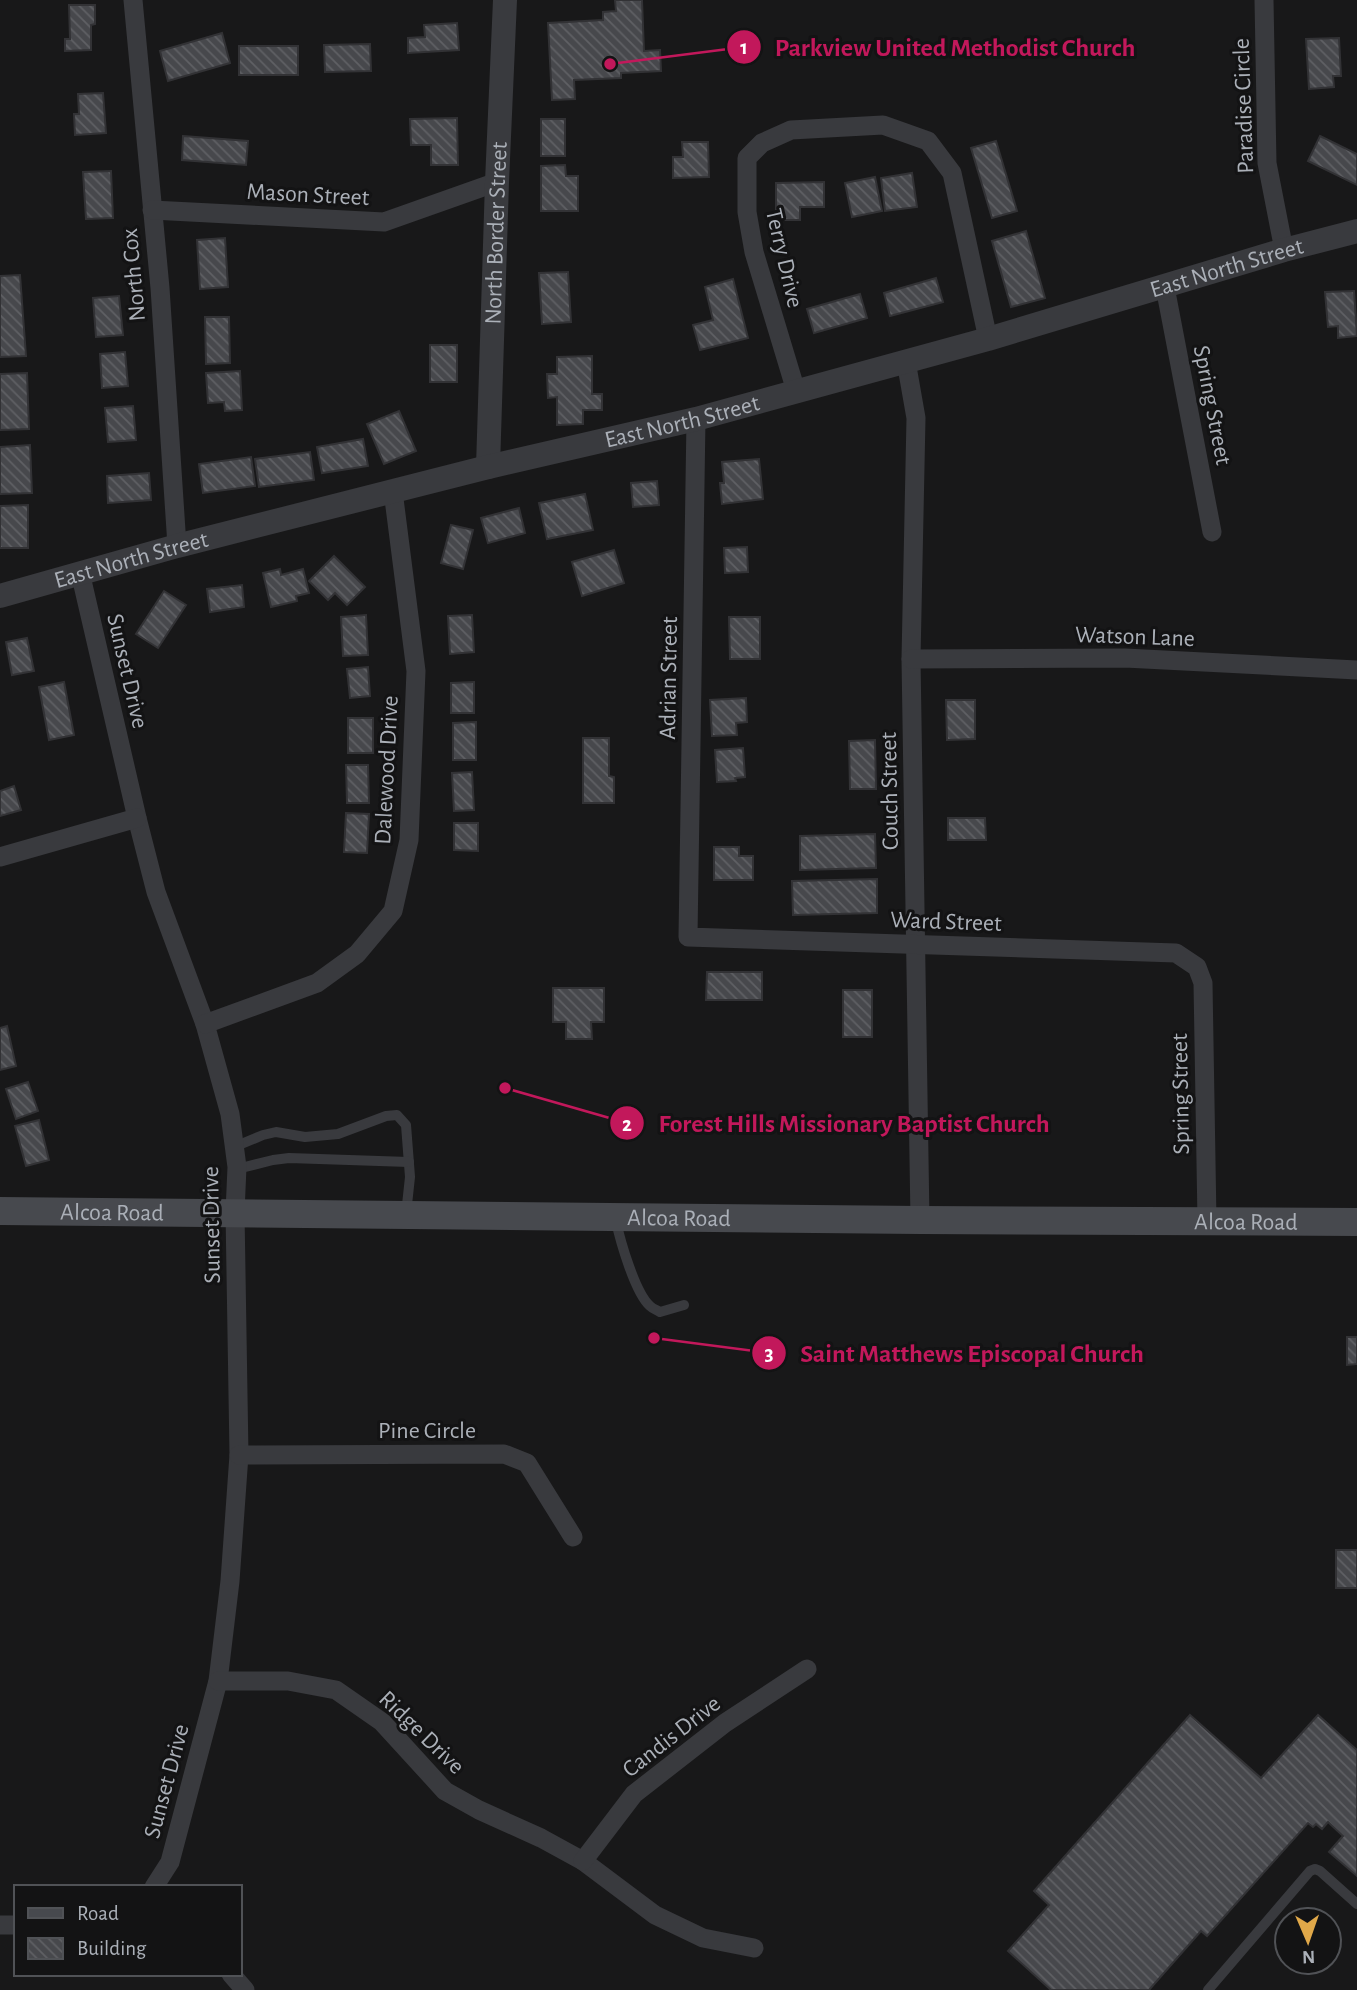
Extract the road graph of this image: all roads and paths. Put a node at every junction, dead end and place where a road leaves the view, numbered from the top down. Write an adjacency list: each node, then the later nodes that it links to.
1 (133, 0): 5 (street, North Cox)
2 (505, 0): 4 (street, North Border Street)
3 (1264, 0): 7 (street, Paradise Circle)
4 (497, 182): 5 (street, Mason Street); 13 (street, North Border Street)
5 (152, 210): 16 (street, North Cox)
6 (1357, 231): 7 (street, East North Street)
7 (1284, 250): 8 (street, East North Street)
8 (1165, 287): 9 (street, East North Street); 15 (street, Spring Street)
9 (988, 339): 10 (street, East North Street); 11 (street, Terry Drive)
10 (906, 361): 11 (street, East North Street); 19 (street, Couch Street)
11 (796, 391): 12 (street, East North Street)
12 (696, 419): 13 (street, East North Street); 23 (street, Adrian Street)
13 (488, 467): 14 (street, East North Street)
14 (393, 491): 16 (street, East North Street); 26 (street, Dalewood Drive)
15 (1212, 532)
16 (177, 545): 17 (street, East North Street)
17 (80, 572): 18 (street, East North Street); 21 (street, Sunset Drive)
18 (0, 596)
19 (911, 659): 20 (street, Watson Lane); 24 (street, Couch Street)
20 (1357, 670)
21 (137, 818): 22 (street); 26 (street, Sunset Drive)
22 (0, 857)
23 (688, 937): 24 (street, Ward Street)
24 (916, 944): 25 (street, Ward Street); 34 (street, Couch Street)
25 (1197, 967): 35 (street, Spring Street)
26 (205, 1024): 27 (street, Sunset Drive)
27 (234, 1147): 28 (lane); 29 (street, Sunset Drive)
28 (409, 1162): 29 (lane); 32 (lane)
29 (237, 1169): 31 (street, Sunset Drive)
30 (0, 1211): 31 (main road, Alcoa Road)
31 (235, 1212): 32 (main road, Alcoa Road); 38 (street, Sunset Drive)
32 (406, 1214): 33 (main road, Alcoa Road)
33 (615, 1217): 34 (main road, Alcoa Road); 37 (lane)
34 (920, 1220): 35 (main road, Alcoa Road)
35 (1207, 1221): 36 (main road, Alcoa Road)
36 (1357, 1222)
37 (684, 1305)
38 (239, 1455): 39 (street, Pine Circle); 41 (street, Sunset Drive)
39 (573, 1537)
40 (807, 1669): 42 (street, Candis Drive)
41 (218, 1681): 42 (street, Ridge Drive); 43 (street, Sunset Drive)
42 (583, 1861): 45 (street, Ridge Drive)
43 (155, 1885)
44 (1357, 1904): 48 (lane)
45 (754, 1948)
46 (233, 1976): 47 (street)
47 (245, 1990)
48 (1208, 1990)

